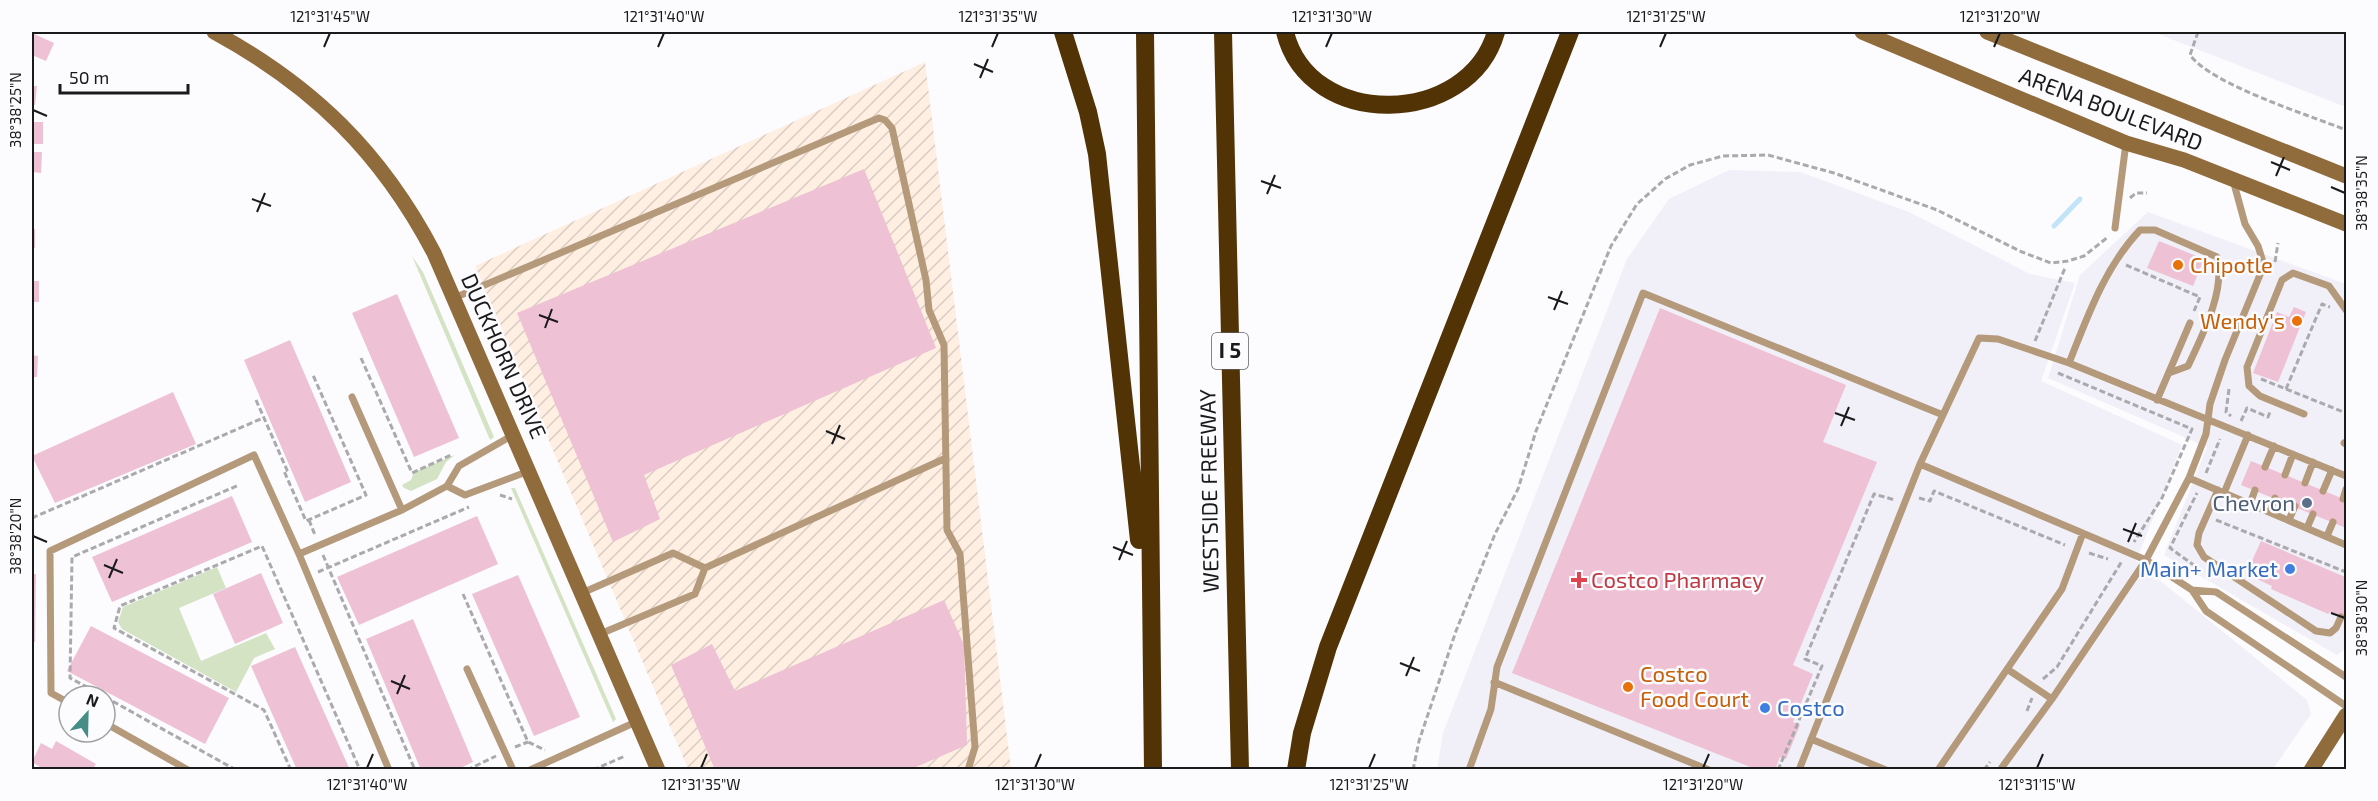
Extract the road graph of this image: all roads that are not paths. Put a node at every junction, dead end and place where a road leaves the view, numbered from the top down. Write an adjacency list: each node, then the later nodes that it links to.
1 (214, 32): 15 (main road, DUCKHORN DRIVE)
2 (1063, 32): 64 (highway)
3 (1145, 32): 64 (highway)
4 (1223, 32): 83 (highway, WESTSIDE FREEWAY / I 5)
5 (1285, 32): 6 (highway)
6 (1496, 32)
7 (1570, 32): 84 (highway)
8 (1862, 32): 10 (main road, ARENA BOULEVARD)
9 (1987, 32): 11 (main road, ARENA BOULEVARD)
10 (2126, 143): 12 (main road, ARENA BOULEVARD); 14 (lane)
11 (2346, 176)
12 (2233, 180): 13 (main road, ARENA BOULEVARD); 24 (lane)
13 (2346, 224)
14 (2115, 228)
15 (453, 298): 25 (main road, DUCKHORN DRIVE); 29 (lane)
16 (2346, 310): 22 (lane)
17 (2190, 323): 19 (lane)
18 (2069, 363): 19 (lane); 21 (lane); 23 (lane)
19 (2169, 373): 21 (lane)
20 (352, 397): 48 (lane)
21 (2157, 400): 24 (lane)
22 (2304, 414)
23 (1943, 415): 31 (lane); 68 (lane)
24 (2208, 420): 26 (lane); 37 (lane)
25 (513, 435): 34 (main road, DUCKHORN DRIVE); 39 (lane)
26 (2248, 435): 27 (lane); 43 (lane)
27 (2274, 446): 28 (lane); 32 (lane)
28 (2293, 454): 30 (lane); 35 (lane)
29 (946, 458): 59 (lane); 81 (lane)
30 (2313, 462): 33 (lane); 38 (lane)
31 (1920, 464): 54 (lane); 75 (lane)
32 (2265, 467)
33 (2332, 470): 36 (lane); 42 (lane)
34 (529, 471): 39 (lane); 61 (main road, DUCKHORN DRIVE)
35 (2285, 475)
36 (2346, 476)
37 (2188, 478): 43 (lane); 58 (lane)
38 (2305, 483)
39 (447, 486): 48 (lane)
40 (2346, 489): 45 (lane)
41 (2255, 490): 46 (lane)
42 (2323, 490)
43 (2221, 491): 46 (lane); 62 (lane)
44 (2275, 498): 49 (lane)
45 (2343, 499)
46 (2250, 504): 49 (lane)
47 (2295, 506): 51 (lane)
48 (402, 510): 57 (lane)
49 (2270, 512): 51 (lane)
50 (2313, 514): 53 (lane)
51 (2289, 520): 53 (lane)
52 (2333, 522): 55 (lane)
53 (2307, 528): 55 (lane)
54 (2083, 533): 58 (lane); 66 (lane)
55 (2327, 536): 56 (lane)
56 (2346, 545)
57 (299, 554): 69 (lane); 77 (lane)
58 (2146, 560): 60 (lane); 70 (lane)
59 (705, 568): 61 (lane); 63 (lane)
60 (2192, 590): 67 (lane); 71 (lane)
61 (582, 593): 63 (main road, DUCKHORN DRIVE)
62 (2341, 617)
63 (600, 634): 73 (main road, DUCKHORN DRIVE)
64 (1150, 643): 82 (highway)
65 (467, 669): 78 (lane)
66 (2007, 669): 70 (lane); 89 (lane)
67 (2346, 677)
68 (1494, 682): 85 (lane); 86 (lane)
69 (57, 696)
70 (2052, 699): 90 (lane)
71 (2346, 706)
72 (2346, 715): 91 (main road)
73 (638, 721): 79 (lane); 80 (main road, DUCKHORN DRIVE)
74 (117, 730): 76 (lane)
75 (1811, 739): 87 (lane); 88 (lane)
76 (188, 770)
77 (389, 770)
78 (513, 770)
79 (530, 770)
80 (658, 770)
81 (968, 770)
82 (1154, 770)
83 (1240, 770)
84 (1296, 770)
85 (1469, 770)
86 (1709, 770)
87 (1799, 770)
88 (1886, 770)
89 (1938, 770)
90 (2000, 770)
91 (2311, 770)

